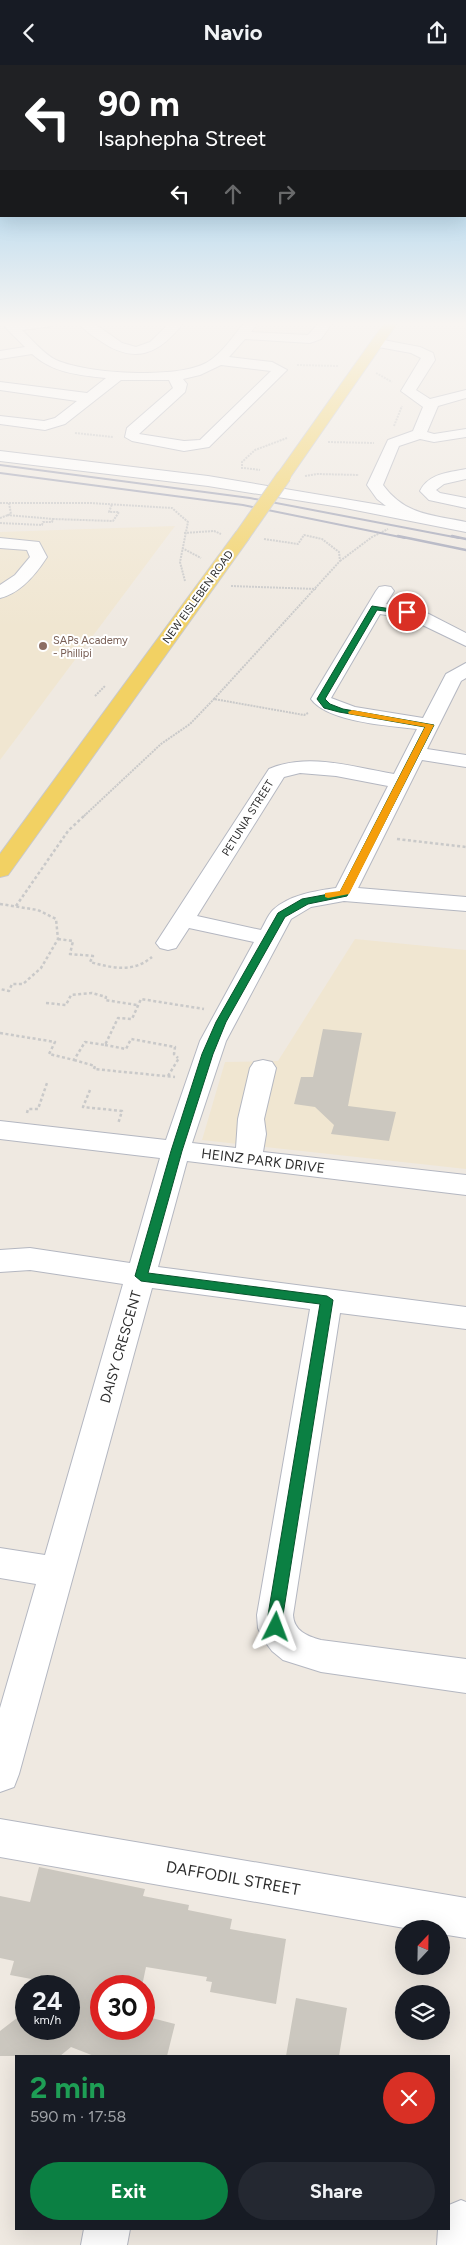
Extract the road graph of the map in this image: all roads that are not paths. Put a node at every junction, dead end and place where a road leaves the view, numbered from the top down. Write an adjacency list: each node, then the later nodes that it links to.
1 (38, 424): 2 (street)
2 (54, 424)
3 (140, 424): 4 (street)
4 (225, 424)
5 (321, 424): 26 (main road, NEW EISLEBEN ROAD, bridge)
6 (424, 424): 8 (street)
7 (466, 433): 8 (street)
8 (420, 434): 11 (street)
9 (0, 456): 12 (street)
10 (466, 474): 13 (street)
11 (377, 485): 12 (street); 14 (street)
12 (340, 502): 14 (street)
13 (466, 503)
14 (409, 516): 15 (street)
15 (466, 527)
16 (0, 543): 18 (street)
17 (384, 591): 19 (street)
18 (0, 593)
19 (375, 608): 20 (street); 22 (street)
20 (466, 641)
21 (466, 669): 22 (street)
22 (430, 725): 23 (street)
23 (416, 753): 24 (street); 25 (street)
24 (466, 761)
25 (401, 783): 27 (street); 29 (street, PETUNIA STREET)
26 (0, 870)
27 (344, 894): 28 (street, DAISY CRESCENT); 30 (street, DAISY CRESCENT)
28 (466, 904)
29 (183, 920): 30 (street); 31 (street, PETUNIA STREET)
30 (267, 938): 34 (street, DAISY CRESCENT)
31 (168, 943)
32 (263, 1067): 35 (street)
33 (11, 1131): 34 (street, HEINZ PARK DRIVE)
34 (176, 1151): 35 (street, HEINZ PARK DRIVE); 38 (street, DAISY CRESCENT)
35 (248, 1160): 36 (street, HEINZ PARK DRIVE)
36 (466, 1185)
37 (0, 1261): 38 (street)
38 (141, 1276): 39 (street); 42 (street, DAISY CRESCENT)
39 (327, 1300): 40 (street); 43 (street)
40 (466, 1318)
41 (0, 1563): 42 (street)
42 (57, 1572): 44 (street, DAISY CRESCENT)
43 (466, 1676)
44 (0, 1773)
45 (0, 1837): 46 (street, DAFFODIL STREET)
46 (466, 1918)
47 (107, 2230): 48 (street)
48 (104, 2245)

